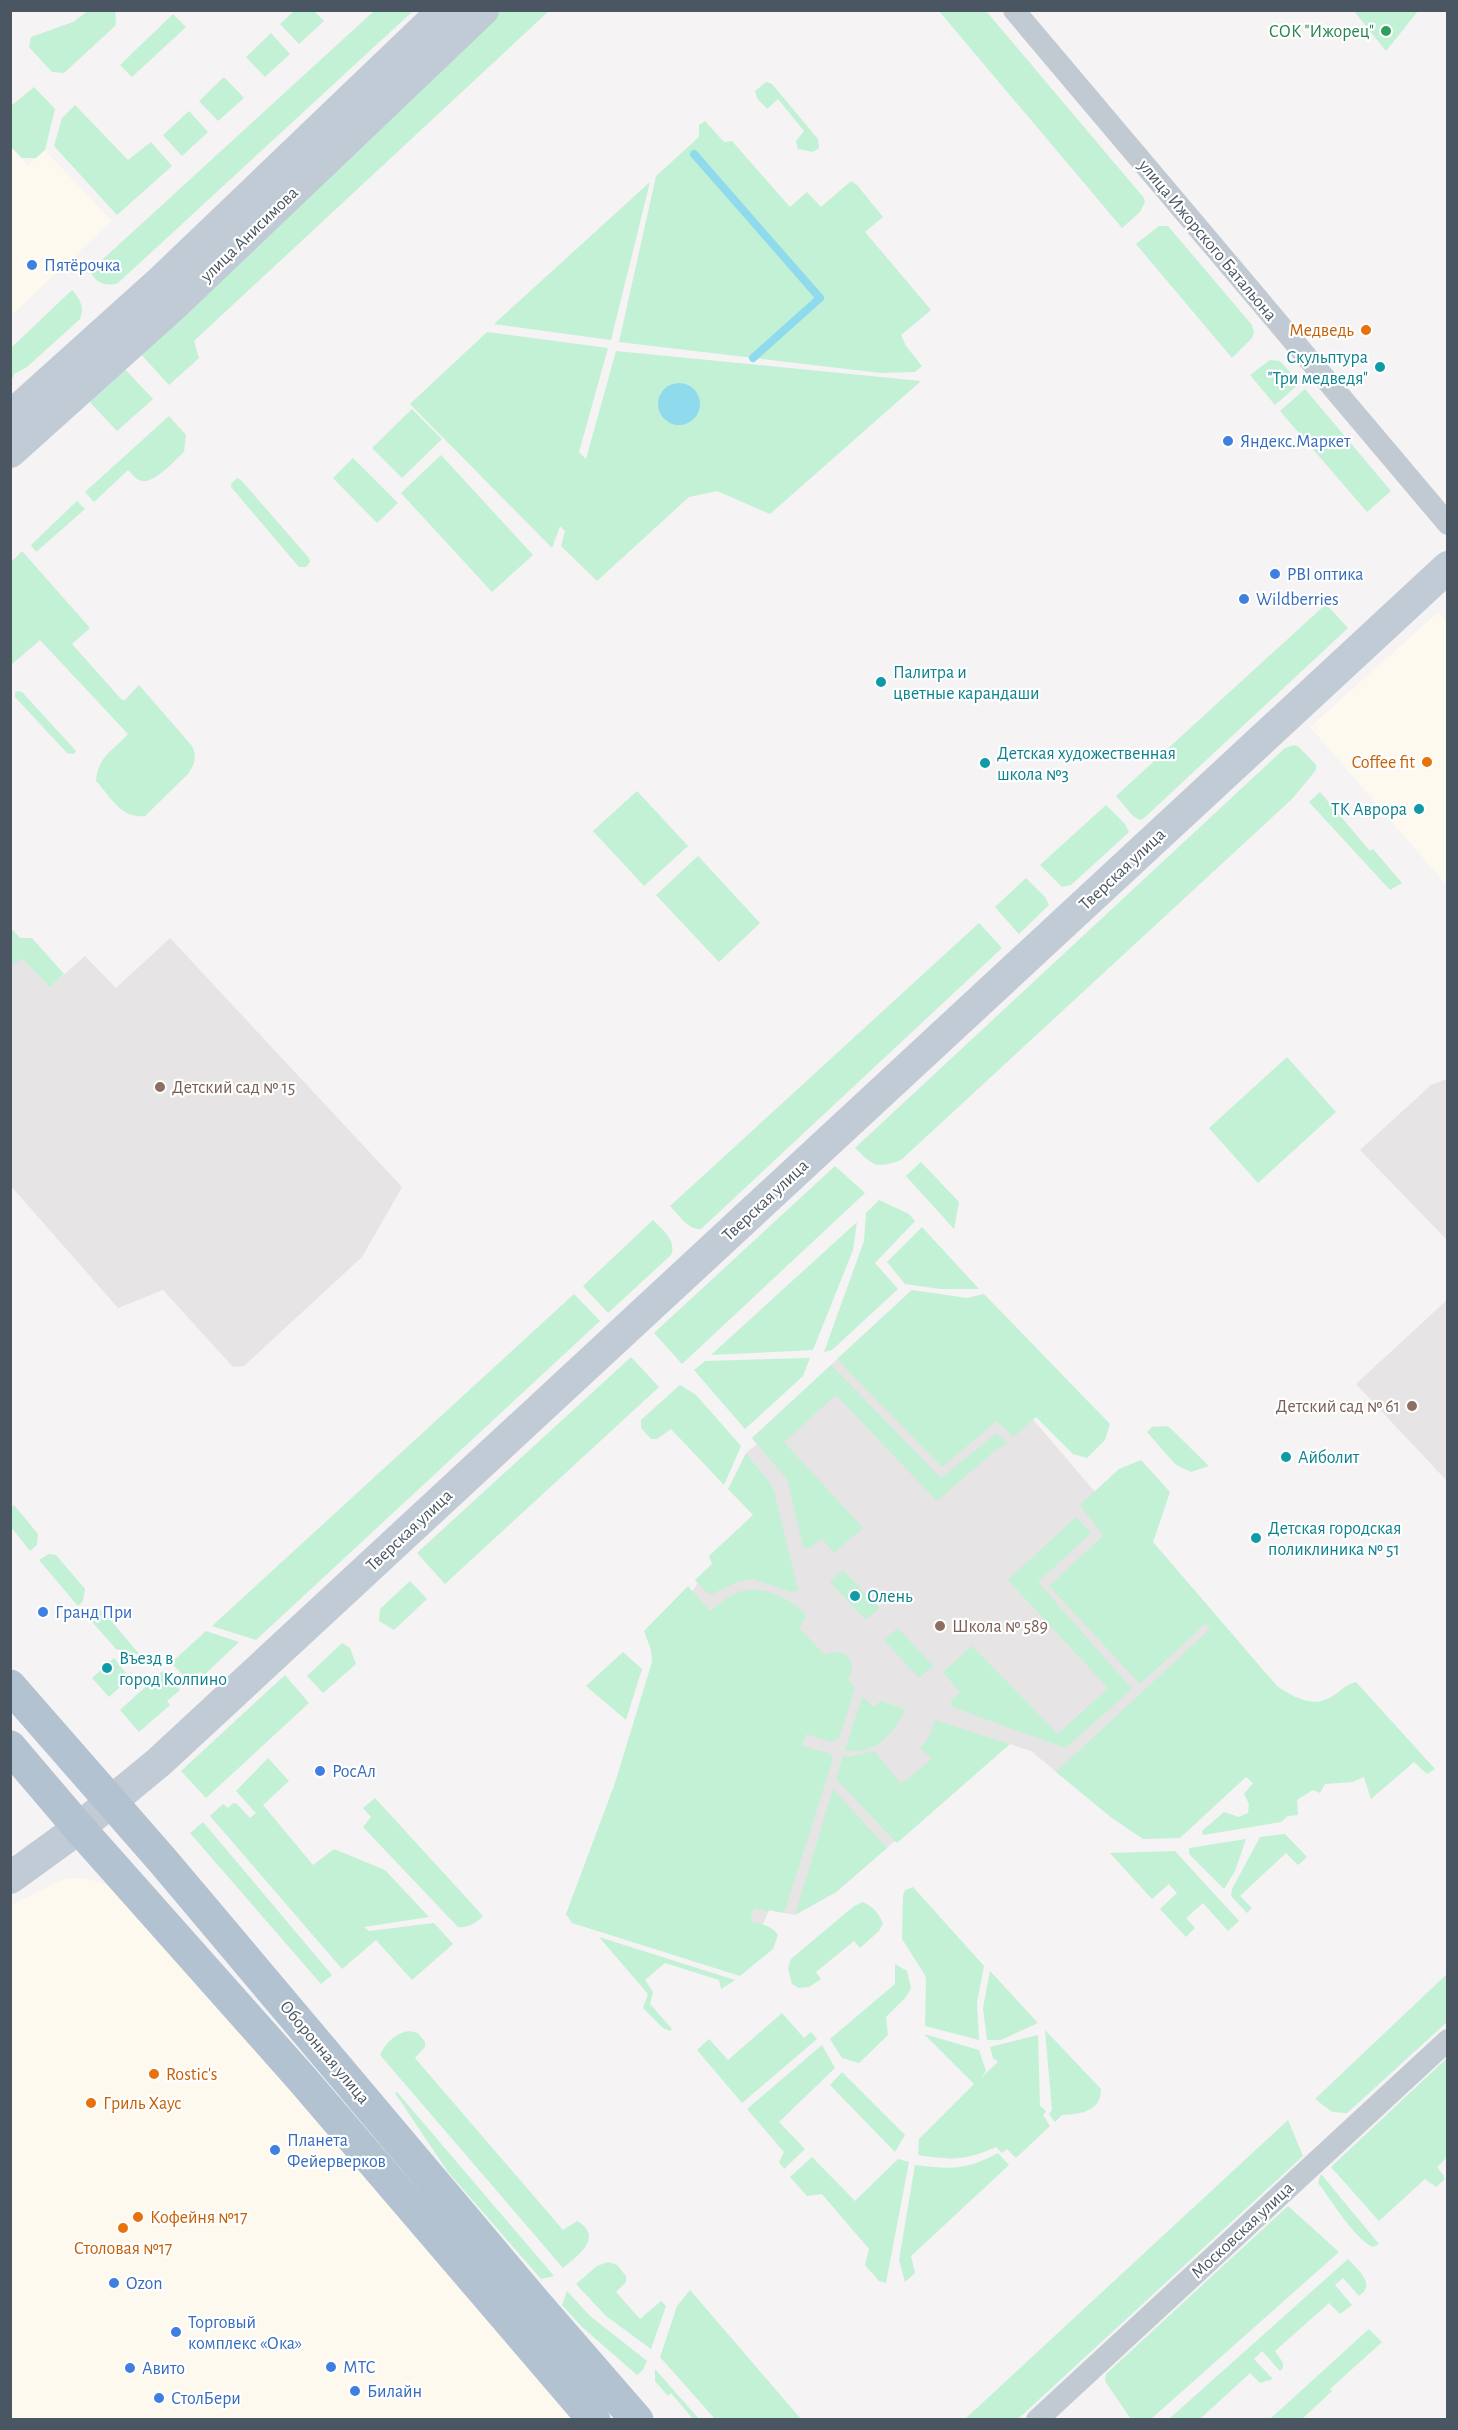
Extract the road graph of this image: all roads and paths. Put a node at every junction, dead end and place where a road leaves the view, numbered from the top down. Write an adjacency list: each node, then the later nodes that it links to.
1 (444, 10): 4 (main road, улица Анисимова)
2 (483, 10): 5 (main road, улица Анисимова)
3 (1014, 10): 6 (street, улица Ижорского Батальона)
4 (10, 417)
5 (10, 452)
6 (1448, 524)
7 (1448, 567): 10 (main road, Тверская улица)
8 (10, 1686): 10 (main road, Оборонная улица)
9 (10, 1747): 11 (main road, Оборонная улица)
10 (112, 1802): 11 (main road, Тверская улица); 15 (main road, Оборонная улица)
11 (79, 1828): 12 (main road, Тверская улица); 14 (main road, Оборонная улица)
12 (10, 1878)
13 (1448, 2040): 16 (street, Московская улица)
14 (594, 2420)
15 (637, 2420)
16 (1037, 2420)

